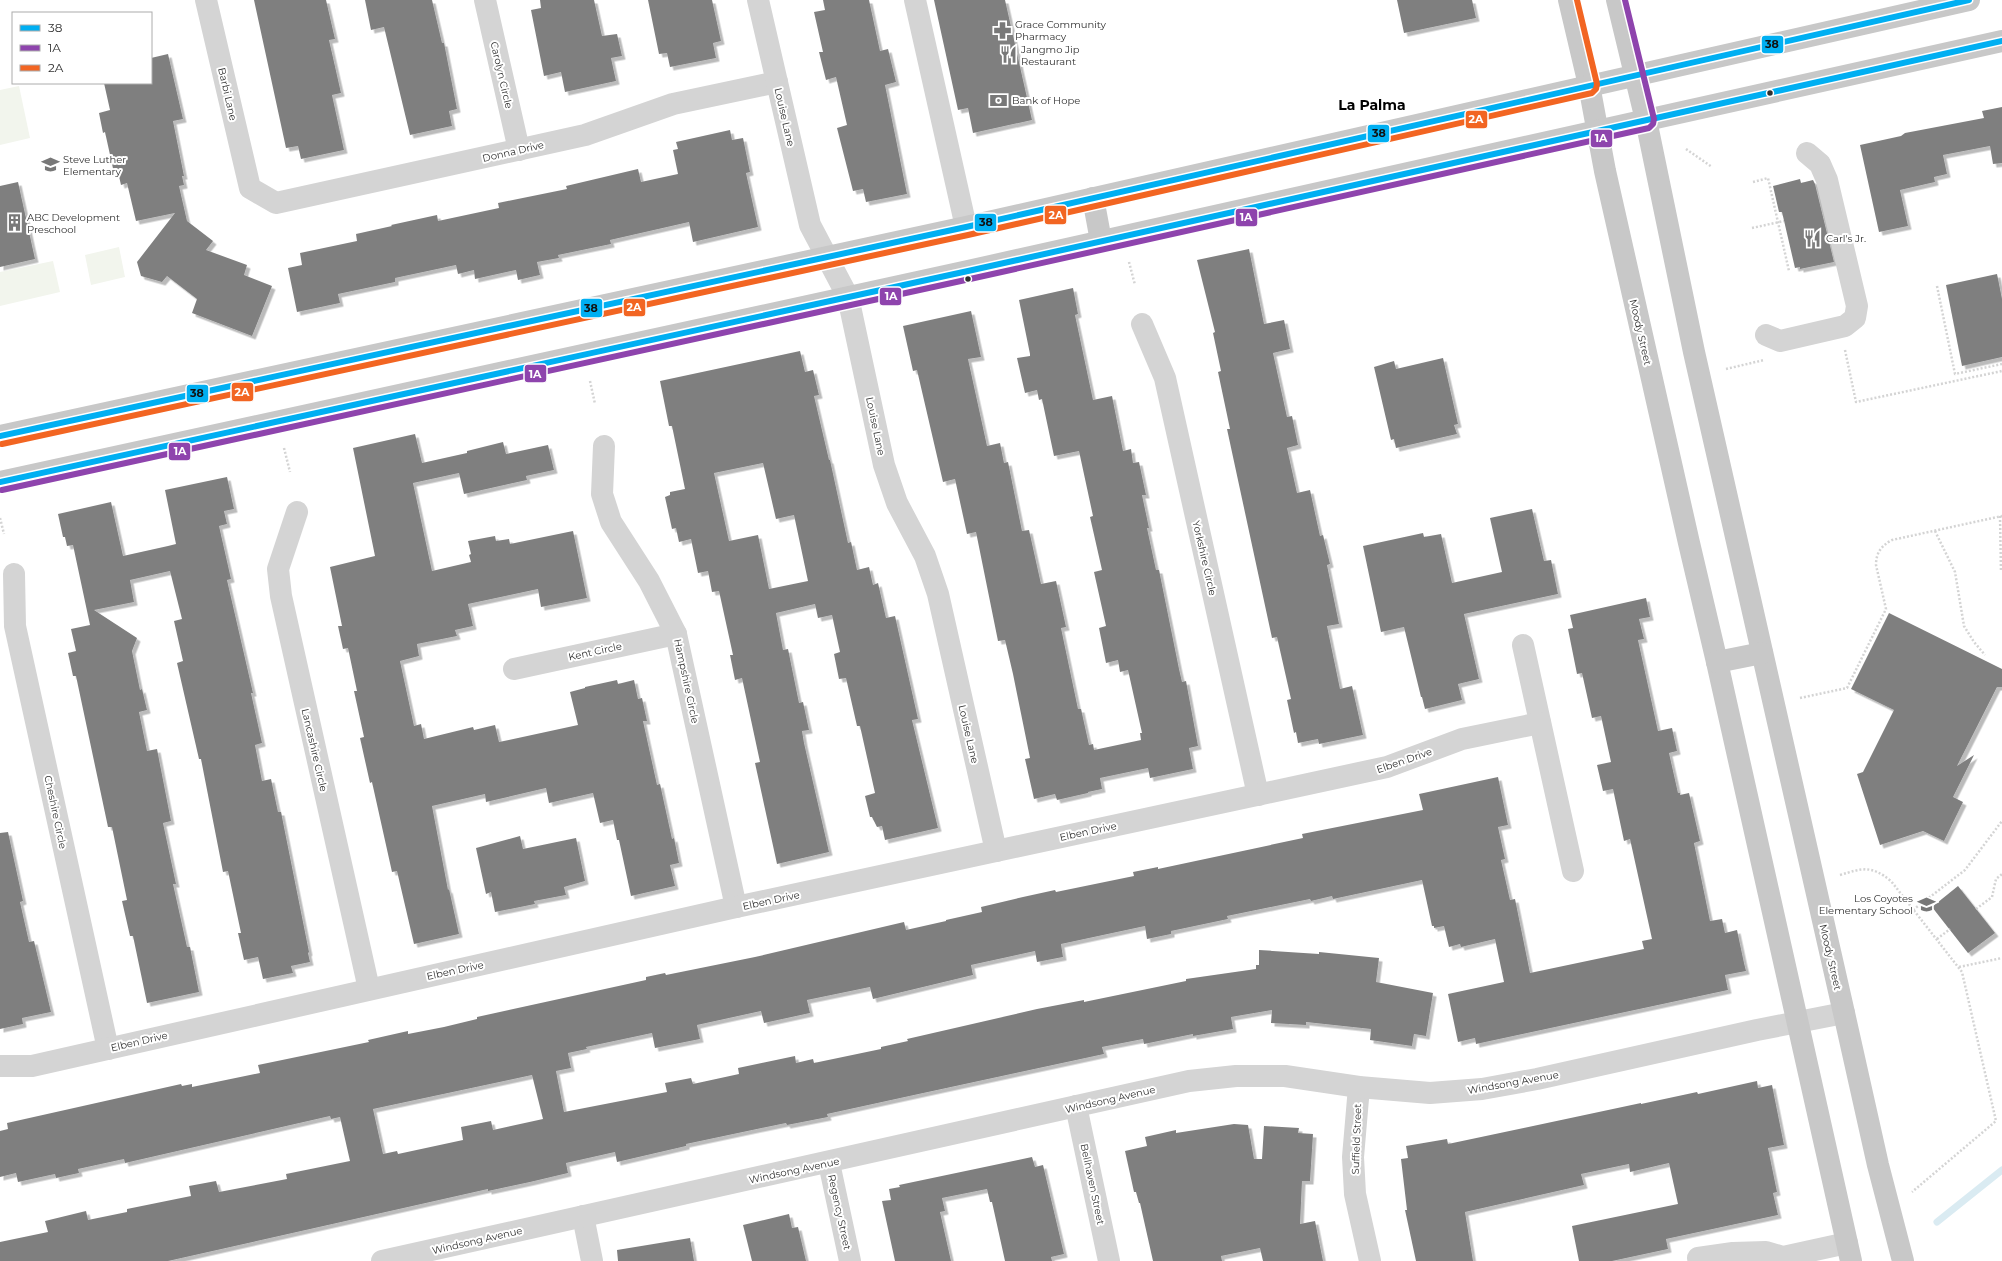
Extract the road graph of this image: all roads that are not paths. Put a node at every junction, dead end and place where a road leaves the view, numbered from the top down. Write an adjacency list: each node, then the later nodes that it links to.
1 (206, 0): 16 (street, Barbi Lane)
2 (485, 0): 14 (street, Carolyn Circle)
3 (758, 0): 10 (street, Louise Lane)
4 (915, 0): 18 (street)
5 (1569, 0): 11 (main road, Moody Street)
6 (1617, 0): 9 (main road, Moody Street)
7 (1969, 0): 9 (main road)
8 (2002, 41): 12 (main road)
9 (1636, 74): 11 (main road); 12 (main road, Moody Street)
10 (777, 82): 14 (street, Donna Drive); 20 (street, Louise Lane)
11 (1589, 85): 13 (main road, Moody Street); 17 (main road)
12 (1646, 120): 13 (main road); 31 (main road, Moody Street)
13 (1599, 130): 19 (main road); 32 (main road, Moody Street)
14 (519, 150): 16 (street, Donna Drive)
15 (1807, 153): 23 (street)
16 (250, 188)
17 (1093, 198): 18 (main road); 19 (main road)
18 (966, 227): 20 (main road)
19 (1101, 241): 21 (main road)
20 (826, 257): 21 (street, Louise Lane); 24 (main road)
21 (848, 297): 26 (main road); 36 (street, Louise Lane)
22 (1142, 324): 35 (street, Yorkshire Circle)
23 (1766, 335)
24 (0, 436)
25 (604, 446): 29 (street, Hampshire Circle)
26 (0, 482)
27 (297, 512): 39 (street, Lancashire Circle)
28 (14, 574): 42 (street, Cheshire Circle)
29 (676, 634): 33 (street, Kent Circle); 38 (street, Hampshire Circle)
30 (1523, 645): 34 (street)
31 (1762, 652): 32 (main road); 40 (main road, Moody Street)
32 (1717, 662): 41 (main road, Moody Street)
33 (514, 669)
34 (1540, 723): 35 (street, Elben Drive); 37 (street)
35 (1258, 795): 36 (street, Elben Drive)
36 (996, 851): 38 (street, Elben Drive)
37 (1573, 871)
38 (736, 907): 39 (street, Elben Drive)
39 (368, 989): 42 (street, Elben Drive)
40 (1844, 1013): 41 (street, Windsong Avenue); 56 (main road, Moody Street)
41 (1797, 1022): 44 (street, Windsong Avenue); 48 (main road, Moody Street)
42 (108, 1049): 43 (street, Elben Drive)
43 (0, 1066)
44 (1359, 1087): 45 (street, Windsong Avenue); 55 (street, Suffield Street)
45 (1076, 1106): 46 (street, Windsong Avenue); 54 (street, Bellhaven Street)
46 (829, 1163): 47 (street, Windsong Avenue); 53 (street, Regency Street)
47 (583, 1216): 51 (street, Windsong Avenue); 52 (street)
48 (1849, 1252): 50 (street)
49 (1698, 1258): 50 (street)
50 (1782, 1259)
51 (382, 1261)
52 (592, 1261)
53 (850, 1261)
54 (1109, 1261)
55 (1370, 1261)
56 (1903, 1261)

